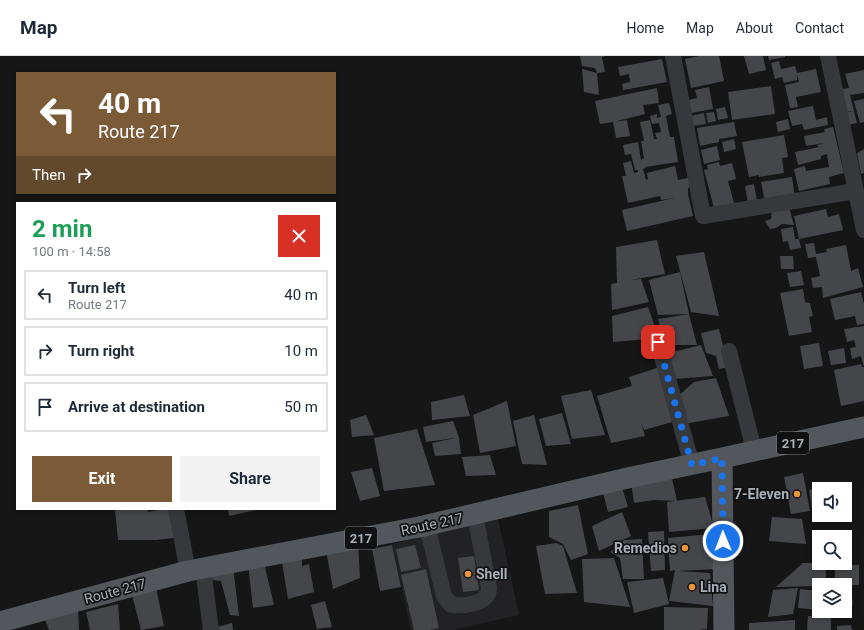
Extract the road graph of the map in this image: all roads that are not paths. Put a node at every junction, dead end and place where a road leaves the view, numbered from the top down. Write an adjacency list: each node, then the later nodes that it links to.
1 (673, 56): 3 (street)
2 (828, 56): 3 (street)
3 (856, 191): 4 (street)
4 (864, 230)
5 (658, 342): 10 (street)
6 (729, 351): 8 (street)
7 (864, 427): 8 (main road, Route 217 / 217)
8 (754, 450): 9 (main road, Route 217 / 217)
9 (722, 458): 10 (main road, Route 217 / 217); 17 (main road)
10 (692, 465): 12 (main road, Route 217 / 217)
11 (176, 510): 14 (street)
12 (476, 515): 13 (main road, Route 217 / 217); 13 (street)
13 (427, 526): 14 (main road, Route 217 / 217)
14 (196, 569): 15 (main road, Route 217 / 217); 16 (street)
15 (0, 622)
16 (211, 630)
17 (724, 630)

